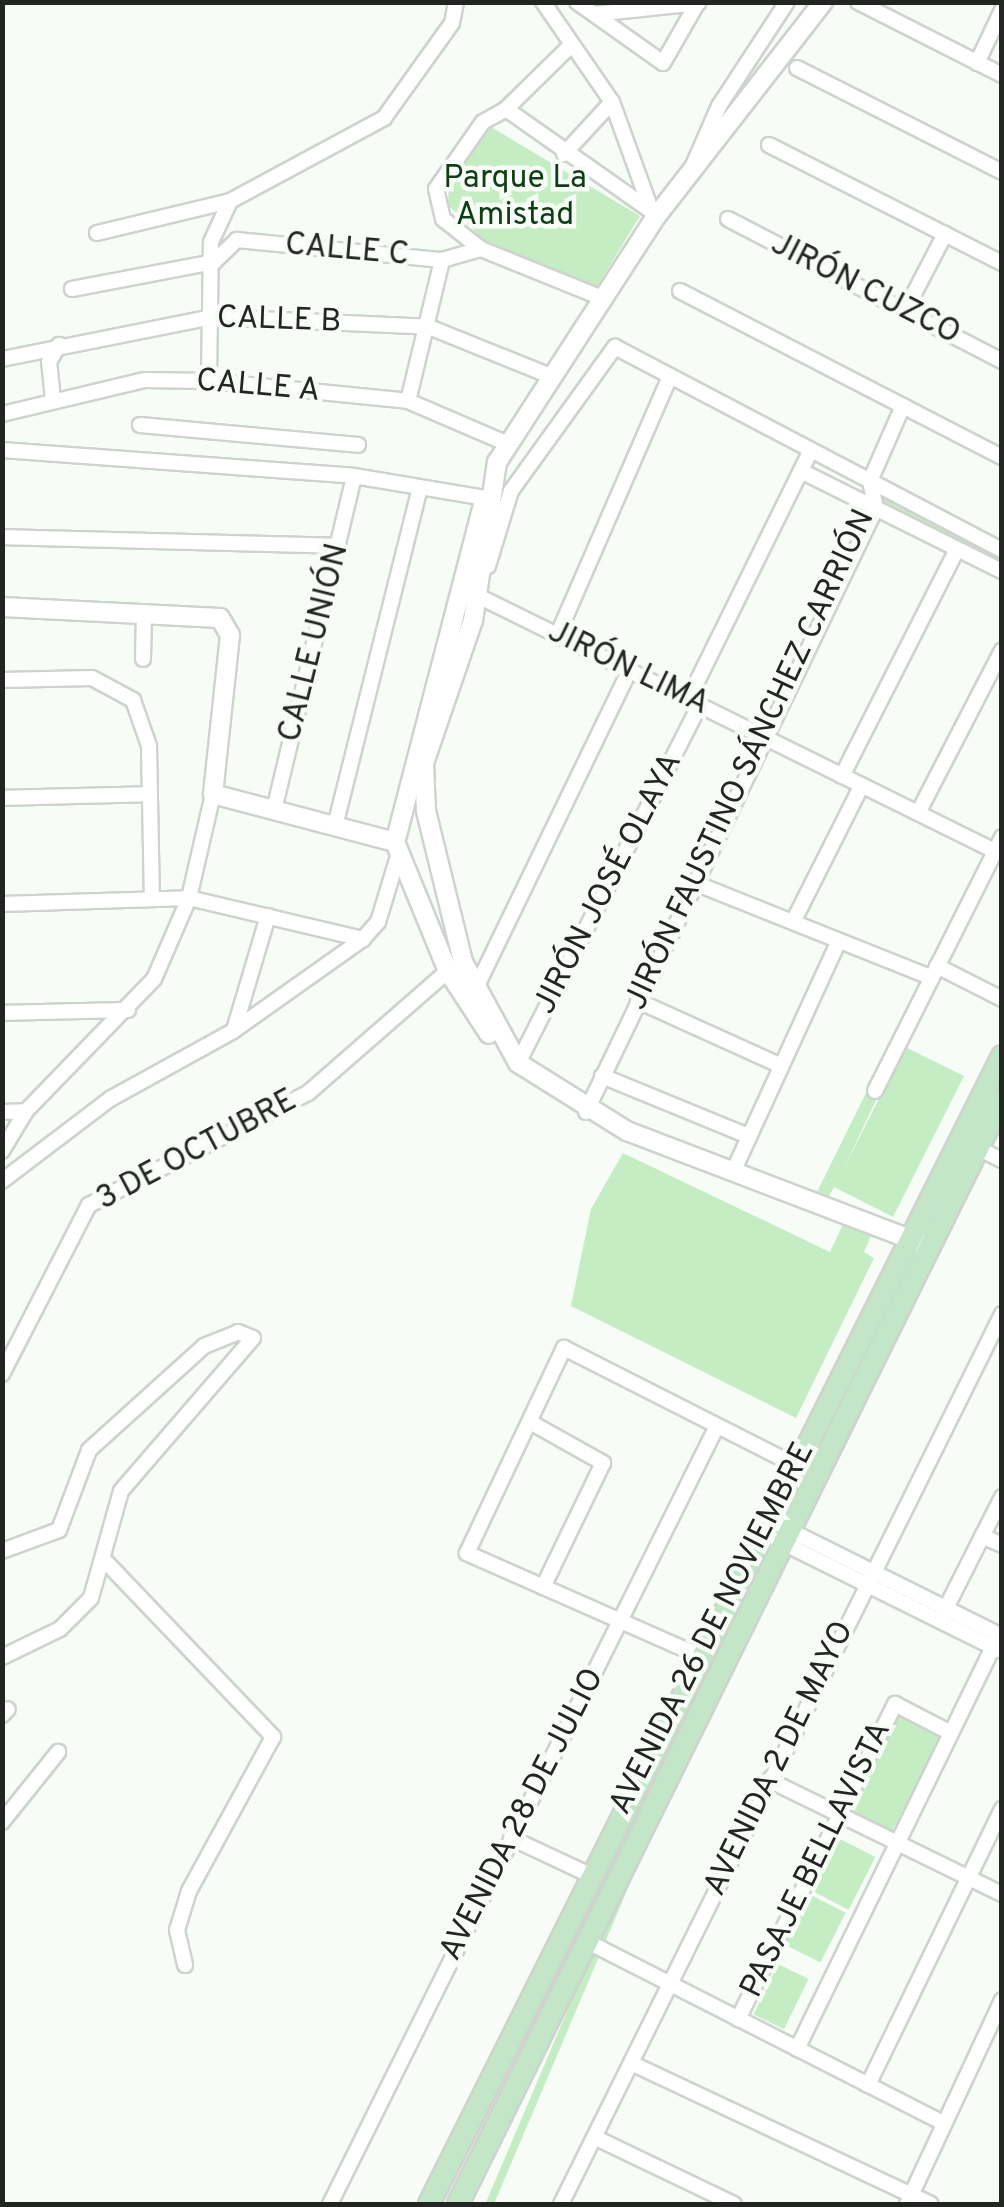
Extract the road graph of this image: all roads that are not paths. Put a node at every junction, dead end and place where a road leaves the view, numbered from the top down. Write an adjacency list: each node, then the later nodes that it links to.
1 (456, 2): 20 (street)
2 (543, 2): 10 (street)
3 (576, 2): 9 (street)
4 (787, 2): 18 (street)
5 (824, 2): 18 (street)
6 (858, 2): 11 (street)
7 (698, 3): 9 (street); 9 (street)
8 (1002, 10): 11 (street)
9 (594, 14)
10 (570, 46): 14 (street); 15 (street)
11 (977, 63): 13 (street)
12 (797, 68): 19 (street)
13 (1002, 75)
14 (612, 102): 17 (street); 21 (street)
15 (506, 109): 17 (street); 25 (street)
16 (769, 145): 24 (street)
17 (564, 154): 21 (street)
18 (691, 172): 21 (street)
19 (1002, 172)
20 (230, 201): 23 (street); 27 (street)
21 (654, 212): 31 (street)
22 (728, 219): 32 (street, JIRÓN CUZCO)
23 (97, 233)
24 (946, 234): 28 (street); 32 (street)
25 (481, 249): 26 (street, CALLE C); 31 (street)
26 (442, 260): 27 (street, CALLE C); 34 (street)
27 (214, 262): 29 (street, CALLE C); 33 (street)
28 (1002, 263)
29 (72, 289)
30 (680, 291): 43 (street)
31 (600, 296): 38 (street)
32 (906, 311): 37 (street, JIRÓN CUZCO)
33 (212, 317): 34 (street, CALLE B); 35 (street, CALLE B); 40 (street)
34 (429, 327): 38 (street, CALLE B); 42 (street)
35 (59, 345): 36 (street, CALLE B); 41 (street)
36 (2, 359)
37 (1002, 360)
38 (550, 376): 46 (street)
39 (670, 377): 49 (street); 62 (street); 65 (street)
40 (209, 381): 41 (street, CALLE A); 42 (street, CALLE A)
41 (53, 398): 44 (street, CALLE A)
42 (408, 402): 46 (street, CALLE A)
43 (903, 406): 50 (street); 53 (street, JIRÓN FAUSTINO SÁNCHEZ CARRIÓN)
44 (2, 414)
45 (140, 426): 47 (street)
46 (508, 444): 55 (street)
47 (358, 445)
48 (2, 450): 52 (street)
49 (811, 450): 51 (street, JIRÓN JOSÉ OLAYA); 53 (street)
50 (1002, 457)
51 (801, 471): 56 (street); 70 (street, JIRÓN JOSÉ OLAYA)
52 (354, 476): 54 (street); 58 (street, CALLE UNIÓN)
53 (870, 481): 56 (street, JIRÓN FAUSTINO SÁNCHEZ CARRIÓN); 60 (street)
54 (420, 487): 55 (street); 79 (street)
55 (485, 499): 62 (street); 81 (street)
56 (876, 508): 59 (street); 71 (street, JIRÓN FAUSTINO SÁNCHEZ CARRIÓN)
57 (2, 537): 58 (street)
58 (339, 546): 77 (street, CALLE UNIÓN)
59 (958, 549): 61 (street); 72 (street)
60 (1002, 550)
61 (1002, 572)
62 (476, 592): 65 (street, JIRÓN LIMA); 92 (street)
63 (2, 608): 64 (street)
64 (144, 612): 67 (street); 75 (street)
65 (558, 634): 68 (street, JIRÓN LIMA)
66 (1002, 650): 78 (street)
67 (143, 658)
68 (630, 669): 70 (street, JIRÓN LIMA); 92 (street)
69 (2, 680): 74 (street)
70 (694, 701): 71 (street, JIRÓN LIMA); 99 (street, JIRÓN JOSÉ OLAYA)
71 (765, 736): 72 (street, JIRÓN LIMA); 82 (street, JIRÓN FAUSTINO SÁNCHEZ CARRIÓN)
72 (842, 776): 73 (street, JIRÓN LIMA)
73 (862, 785): 78 (street, JIRÓN LIMA); 87 (street)
74 (150, 794): 76 (street); 84 (street)
75 (213, 794): 77 (street); 83 (street)
76 (2, 798)
77 (274, 810): 79 (street)
78 (918, 813): 80 (street, JIRÓN LIMA)
79 (334, 826): 81 (street)
80 (998, 844): 91 (street)
81 (397, 848): 88 (street); 90 (street)
82 (695, 883): 87 (street); 94 (street, JIRÓN FAUSTINO SÁNCHEZ CARRIÓN)
83 (190, 898): 84 (street); 86 (street); 95 (street)
84 (152, 899): 85 (street)
85 (2, 904)
86 (268, 916): 88 (street); 97 (street)
87 (793, 922): 89 (street)
88 (362, 939): 97 (street)
89 (839, 941): 91 (street); 100 (street)
90 (448, 971): 99 (street); 116 (street, 3 DE OCTUBRE)
91 (934, 972): 93 (street); 102 (street)
92 (476, 990): 99 (street)
93 (1002, 999)
94 (638, 1000): 100 (street); 101 (street, JIRÓN FAUSTINO SÁNCHEZ CARRIÓN)
95 (128, 1010): 96 (street); 104 (street)
96 (2, 1013)
97 (233, 1031): 112 (street)
98 (1002, 1056): 113 (main road, AVENIDA 26 DE NOVIEMBRE)
99 (518, 1063): 106 (street)
100 (781, 1066): 107 (street)
101 (602, 1076): 106 (street, JIRÓN FAUSTINO SÁNCHEZ CARRIÓN); 107 (street)
102 (875, 1091)
103 (1002, 1100): 108 (main road, AVENIDA 26 DE NOVIEMBRE)
104 (26, 1111): 105 (street); 109 (street)
105 (2, 1112)
106 (586, 1112): 111 (street)
107 (748, 1136): 111 (street)
108 (978, 1148): 110 (street); 114 (main road, AVENIDA 26 DE NOVIEMBRE)
109 (2, 1150)
110 (1002, 1160)
111 (732, 1172): 113 (street)
112 (2, 1181)
113 (909, 1239): 114 (street); 119 (main road, AVENIDA 26 DE NOVIEMBRE)
114 (930, 1246): 123 (main road, AVENIDA 26 DE NOVIEMBRE)
115 (1002, 1314): 127 (street, AVENIDA 2 DE MAYO)
116 (2, 1374)
117 (530, 1422): 118 (street); 128 (street); 128 (street)
118 (718, 1426): 119 (street); 130 (street, AVENIDA 28 DE JULIO)
119 (795, 1465): 121 (main road, AVENIDA 26 DE NOVIEMBRE)
120 (1002, 1496): 122 (street)
121 (765, 1527): 123 (street); 132 (main road, AVENIDA 26 DE NOVIEMBRE)
122 (982, 1536): 124 (street); 129 (street)
123 (788, 1537): 127 (street); 145 (main road, AVENIDA 26 DE NOVIEMBRE)
124 (1002, 1546)
125 (2, 1551): 126 (street)
126 (106, 1562): 133 (street); 146 (street)
127 (870, 1577): 129 (street); 136 (street, AVENIDA 2 DE MAYO)
128 (543, 1586): 130 (street)
129 (943, 1614): 131 (street)
130 (620, 1621): 132 (street); 140 (street, AVENIDA 28 DE JULIO)
131 (999, 1642): 134 (street)
132 (700, 1656): 142 (main road, AVENIDA 26 DE NOVIEMBRE)
133 (2, 1657)
134 (951, 1732): 138 (street, PASAJE BELLAVISTA); 141 (street)
135 (58, 1752): 139 (street)
136 (769, 1780): 138 (street); 147 (street, AVENIDA 2 DE MAYO)
137 (1002, 1809): 143 (street)
138 (840, 1815): 141 (street); 149 (street, PASAJE BELLAVISTA)
139 (2, 1822)
140 (512, 1838): 142 (street); 156 (street, AVENIDA 28 DE JULIO)
141 (898, 1843): 143 (street); 150 (street)
142 (590, 1875): 157 (main road, AVENIDA 26 DE NOVIEMBRE)
143 (968, 1877): 144 (street); 152 (street)
144 (1002, 1894)
145 (588, 1942): 147 (street); 158 (main road, AVENIDA 26 DE NOVIEMBRE)
146 (184, 1965)
147 (668, 1983): 149 (street); 151 (street, AVENIDA 2 DE MAYO)
148 (1002, 2000): 153 (street)
149 (738, 2019): 150 (street)
150 (797, 2049): 152 (street)
151 (630, 2063): 154 (street, AVENIDA 2 DE MAYO); 155 (street)
152 (868, 2085): 153 (street)
153 (944, 2124): 155 (street)
154 (594, 2137): 159 (street, AVENIDA 2 DE MAYO); 160 (street)
155 (909, 2200): 161 (street)
156 (330, 2204)
157 (429, 2204)
158 (458, 2204)
159 (561, 2204)
160 (734, 2204)
161 (930, 2204)

